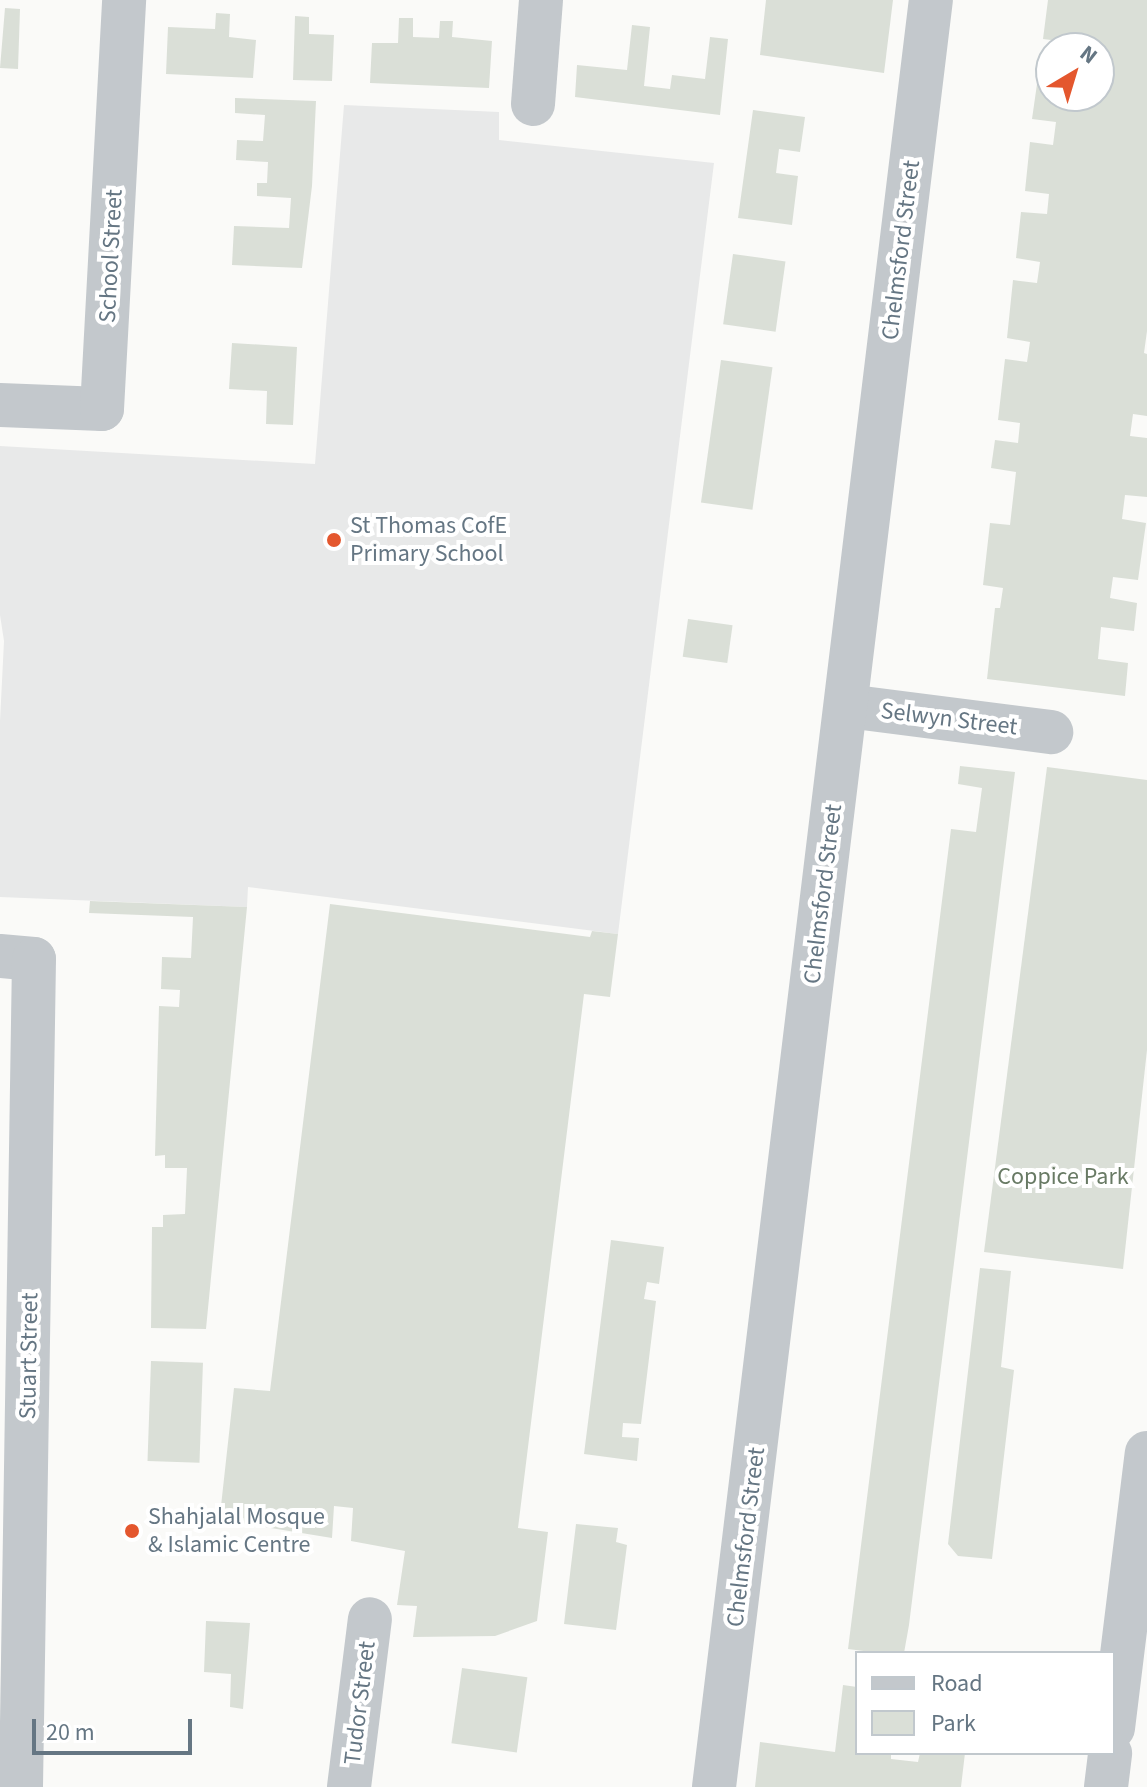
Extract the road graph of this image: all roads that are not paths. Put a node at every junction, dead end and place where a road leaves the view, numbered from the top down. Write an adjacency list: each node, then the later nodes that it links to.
1 (124, 0): 5 (street, School Street)
2 (541, 0): 4 (street)
3 (931, 0): 6 (street, Chelmsford Street)
4 (533, 104)
5 (0, 405)
6 (847, 706): 7 (street, Selwyn Street); 15 (street, Chelmsford Street)
7 (1051, 732)
8 (0, 956): 13 (street, Stuart Street)
9 (1147, 1453): 11 (street)
10 (370, 1619): 14 (street, Tudor Street)
11 (1115, 1712)
12 (1110, 1755): 16 (street)
13 (21, 1787)
14 (349, 1787)
15 (714, 1787)
16 (1106, 1787)

